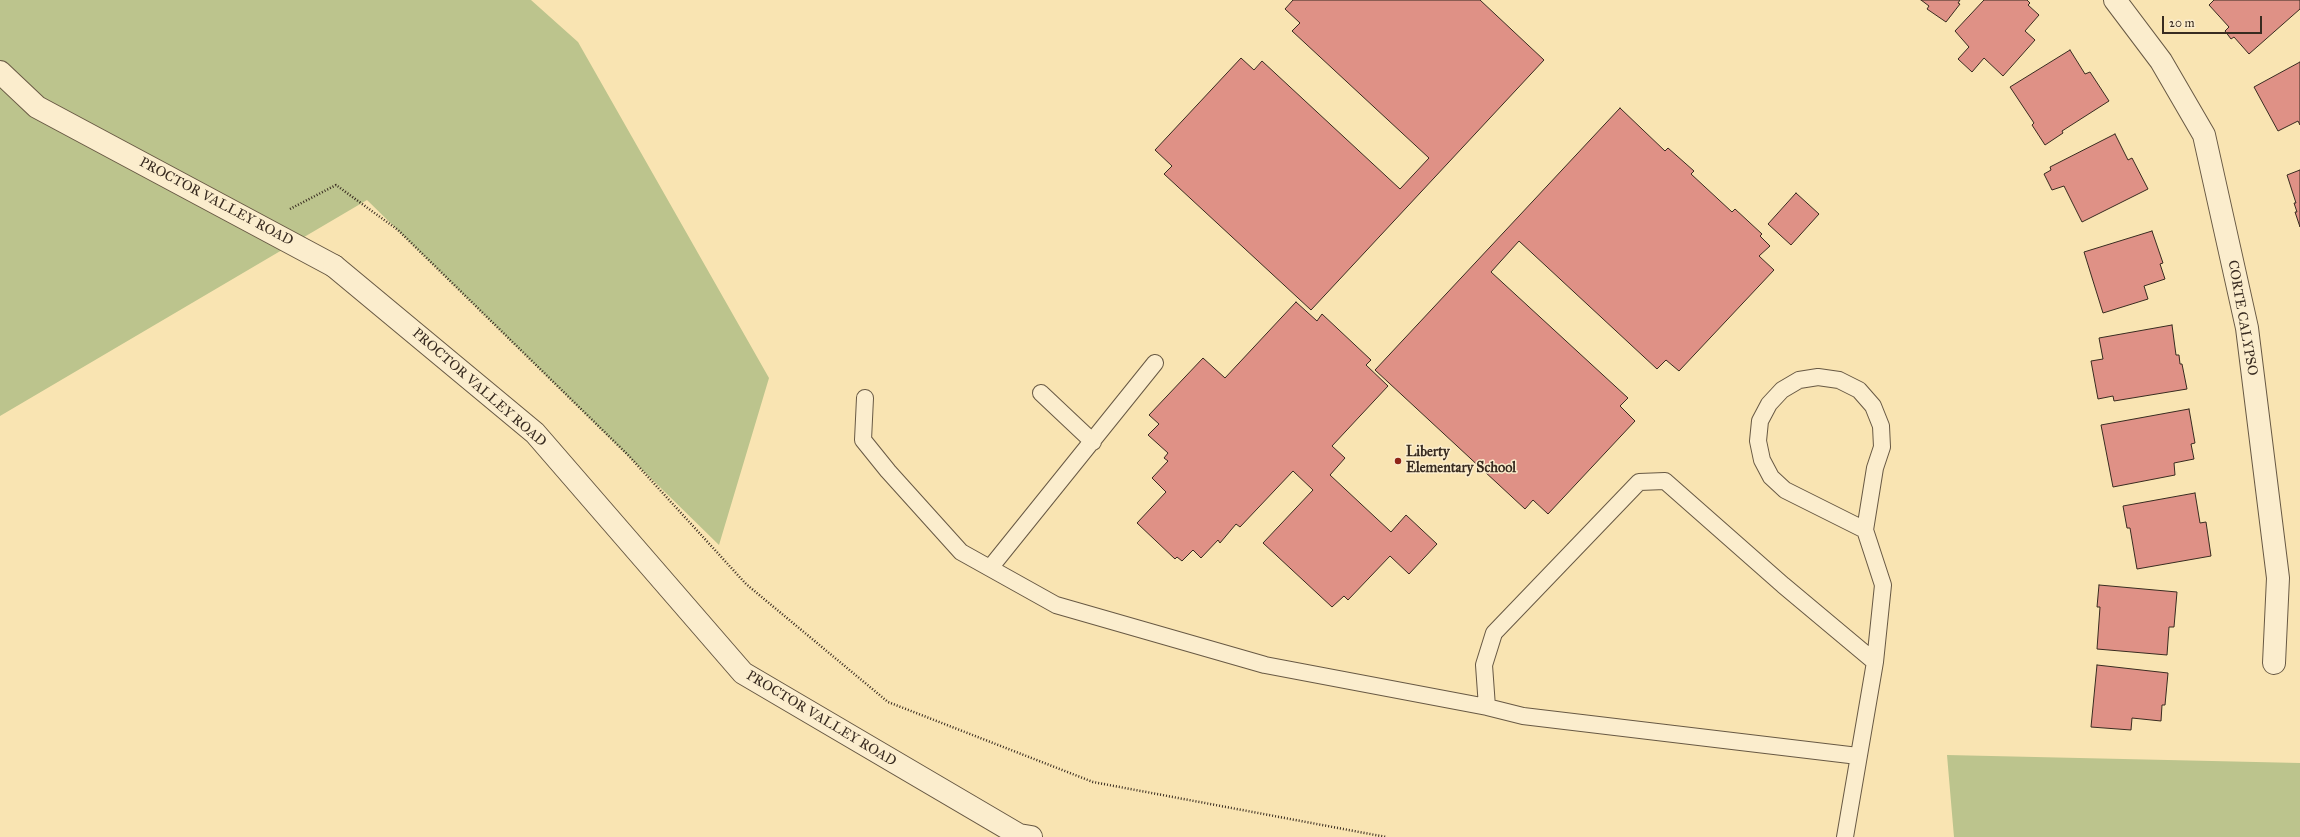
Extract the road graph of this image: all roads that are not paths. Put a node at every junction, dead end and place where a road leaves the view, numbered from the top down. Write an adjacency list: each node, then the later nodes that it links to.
1 (2115, 0): 10 (street, CORTE CALYPSO)
2 (0, 72): 13 (street, PROCTOR VALLEY ROAD)
3 (1155, 363): 6 (lane)
4 (1041, 393): 6 (lane)
5 (865, 398): 8 (lane)
6 (1093, 442): 8 (lane)
7 (1865, 530): 7 (lane); 9 (lane)
8 (990, 568): 11 (lane)
9 (1875, 662): 11 (lane); 12 (lane)
10 (2274, 663)
11 (1487, 707): 12 (lane)
12 (1858, 756): 14 (lane)
13 (1031, 837)
14 (1845, 837)

